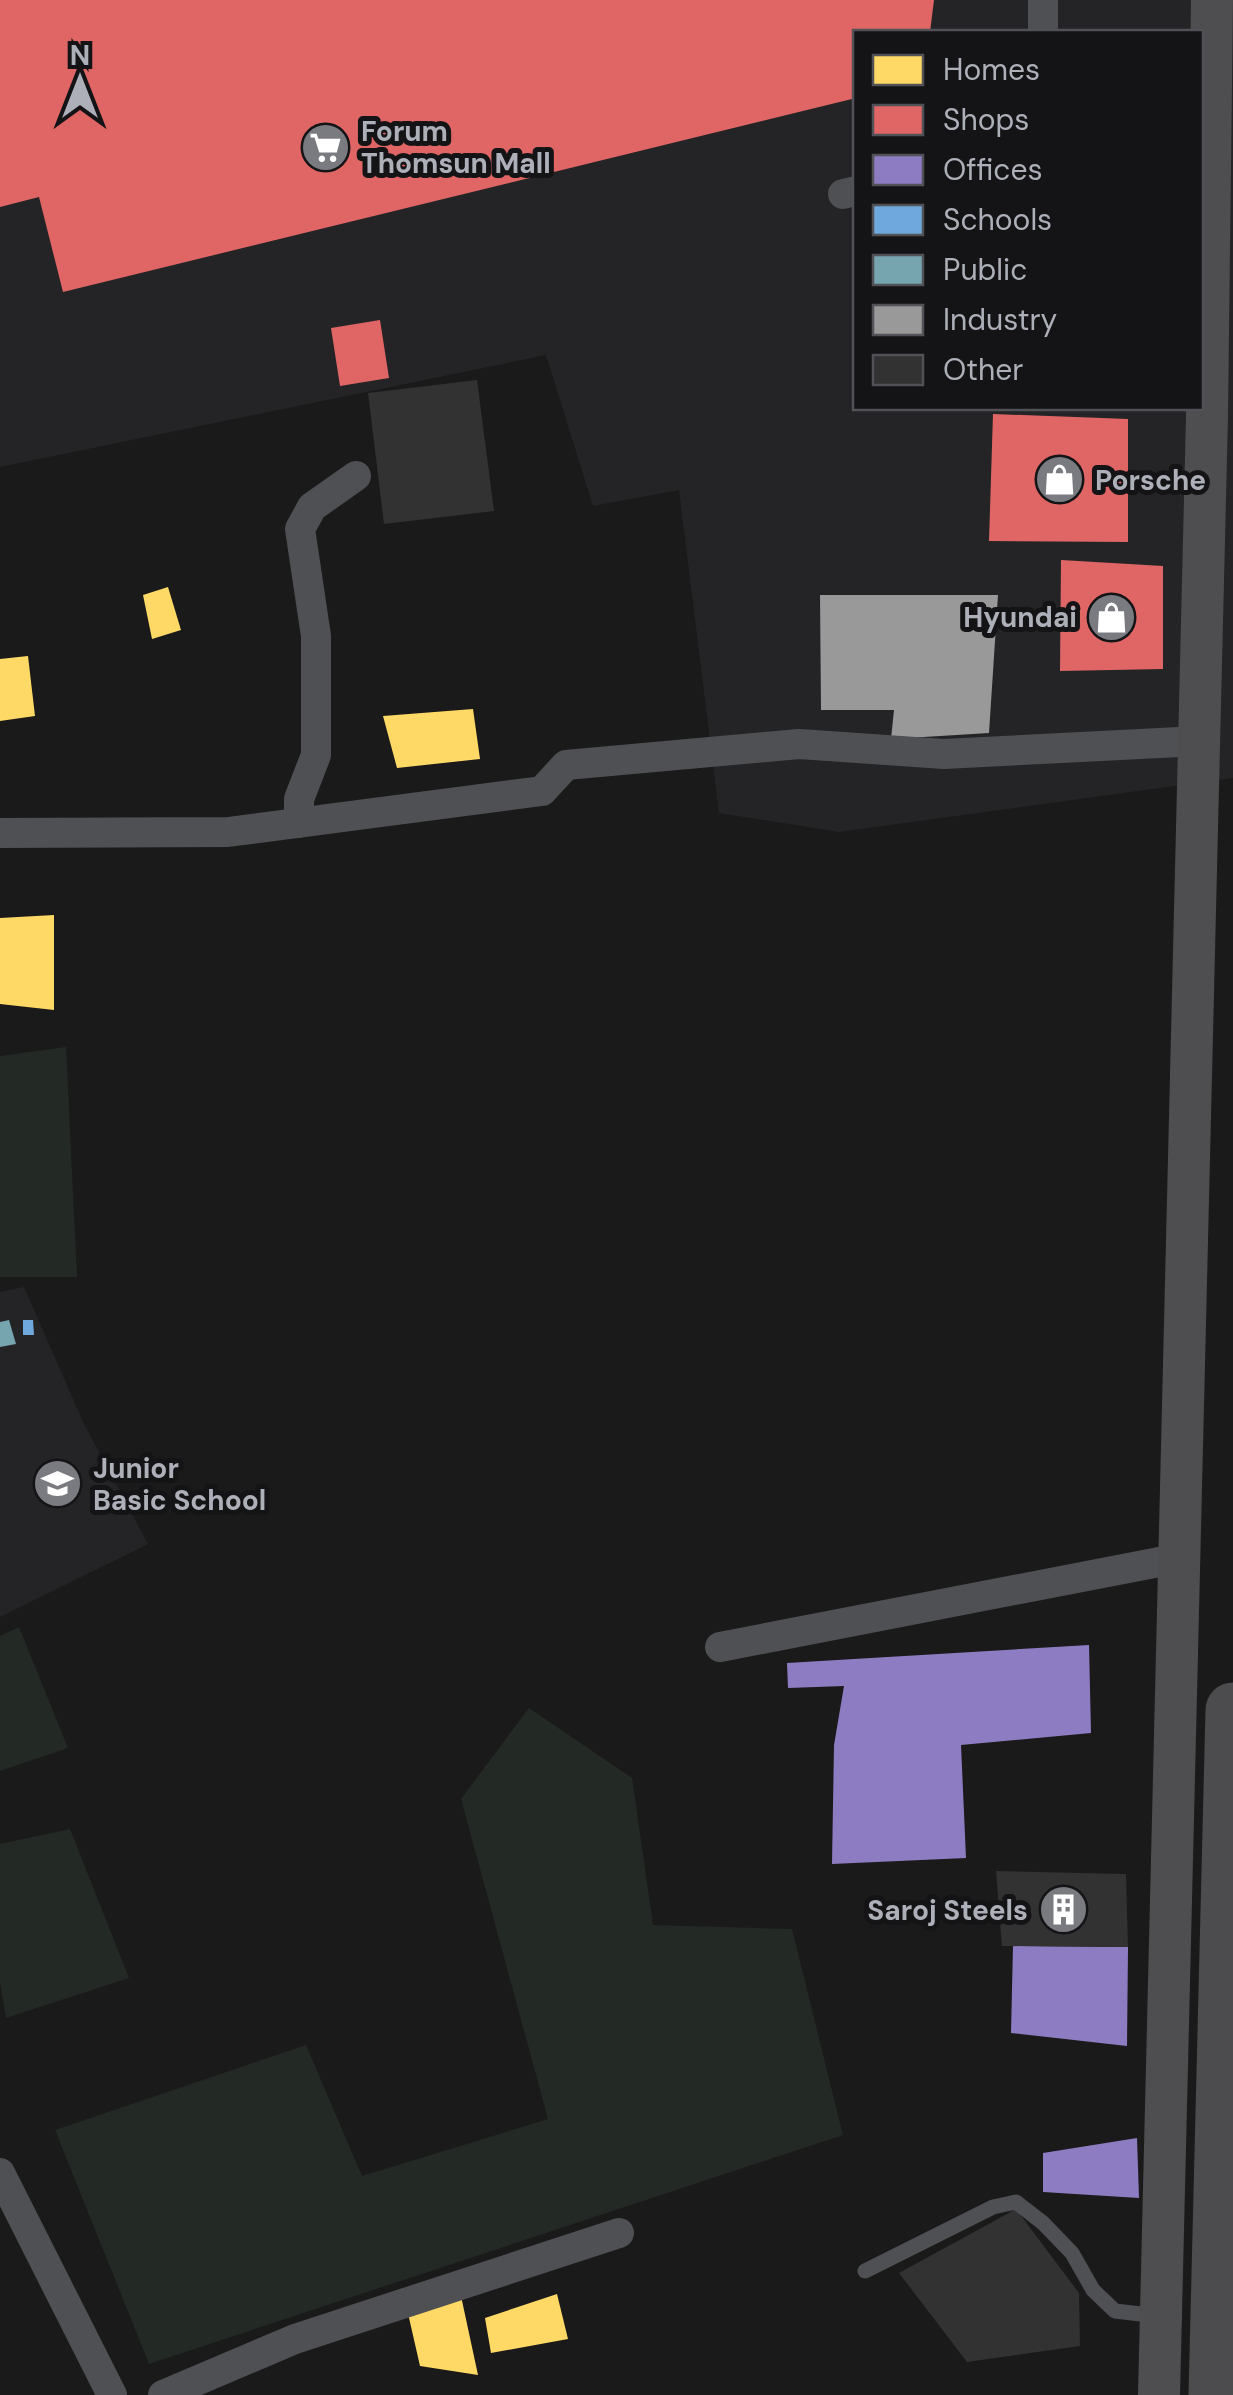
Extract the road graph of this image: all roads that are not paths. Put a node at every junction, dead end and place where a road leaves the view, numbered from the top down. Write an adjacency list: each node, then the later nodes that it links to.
1 (1042, 0): 3 (street)
2 (1212, 0): 4 (street)
3 (1043, 30)
4 (1206, 123): 5 (street)
5 (1203, 388)
6 (1203, 410): 8 (street)
7 (356, 476): 9 (street)
8 (1199, 741): 9 (street); 11 (street)
9 (299, 823): 10 (street)
10 (0, 833)
11 (1180, 1558): 12 (street); 17 (street)
12 (720, 1647)
13 (1233, 1710): 21 (highway)
14 (0, 2173): 18 (street)
15 (619, 2233): 19 (street)
16 (865, 2271): 17 (lane)
17 (1162, 2316): 20 (street)
18 (112, 2395)
19 (163, 2395)
20 (1159, 2395)
21 (1216, 2395)

